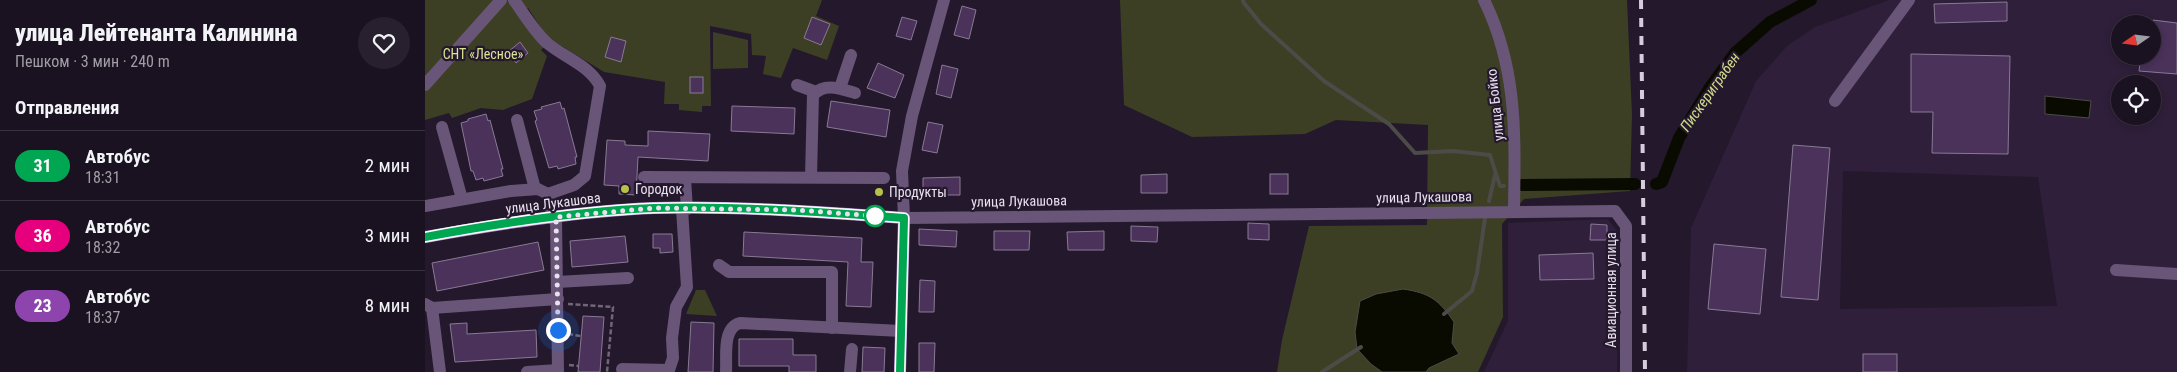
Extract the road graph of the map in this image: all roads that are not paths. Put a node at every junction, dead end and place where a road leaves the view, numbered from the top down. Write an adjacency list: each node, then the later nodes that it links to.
1 (501, 0): 7 (street)
2 (514, 0): 20 (street)
3 (944, 0): 27 (street)
4 (1485, 0): 24 (street, улица Бойко)
5 (1909, 0): 12 (street)
6 (851, 55): 9 (street)
7 (425, 85)
8 (797, 86): 10 (street)
9 (840, 88): 10 (street); 11 (street)
10 (816, 92): 16 (street)
11 (855, 93)
12 (1835, 100)
13 (517, 120): 19 (street)
14 (441, 127): 21 (street)
15 (644, 177): 18 (street)
16 (811, 177): 17 (street); 18 (street)
17 (884, 178)
18 (685, 179): 23 (street)
19 (535, 189): 20 (street); 21 (street)
20 (548, 194): 26 (street)
21 (462, 199): 22 (street)
22 (425, 206)
23 (684, 209): 26 (main road, улица Лукашова); 27 (main road, улица Лукашова); 40 (street)
24 (1514, 210): 25 (street, улица Лукашова); 27 (street, улица Лукашова)
25 (1615, 211): 46 (street, Авиационная улица)
26 (554, 217): 28 (main road, улица Лукашова); 33 (street)
27 (904, 218): 37 (main road)
28 (425, 237)
29 (719, 265): 36 (street)
30 (2116, 270): 31 (street)
31 (2177, 274)
32 (628, 278): 33 (street)
33 (557, 282): 34 (street)
34 (561, 301): 35 (street); 39 (street)
35 (429, 306): 41 (street)
36 (832, 328): 37 (street); 43 (street)
37 (901, 331): 45 (main road)
38 (852, 350): 44 (street)
39 (561, 369): 42 (street)
40 (623, 369)
41 (440, 372)
42 (527, 372)
43 (726, 372)
44 (850, 372)
45 (900, 372)
46 (1626, 372)

